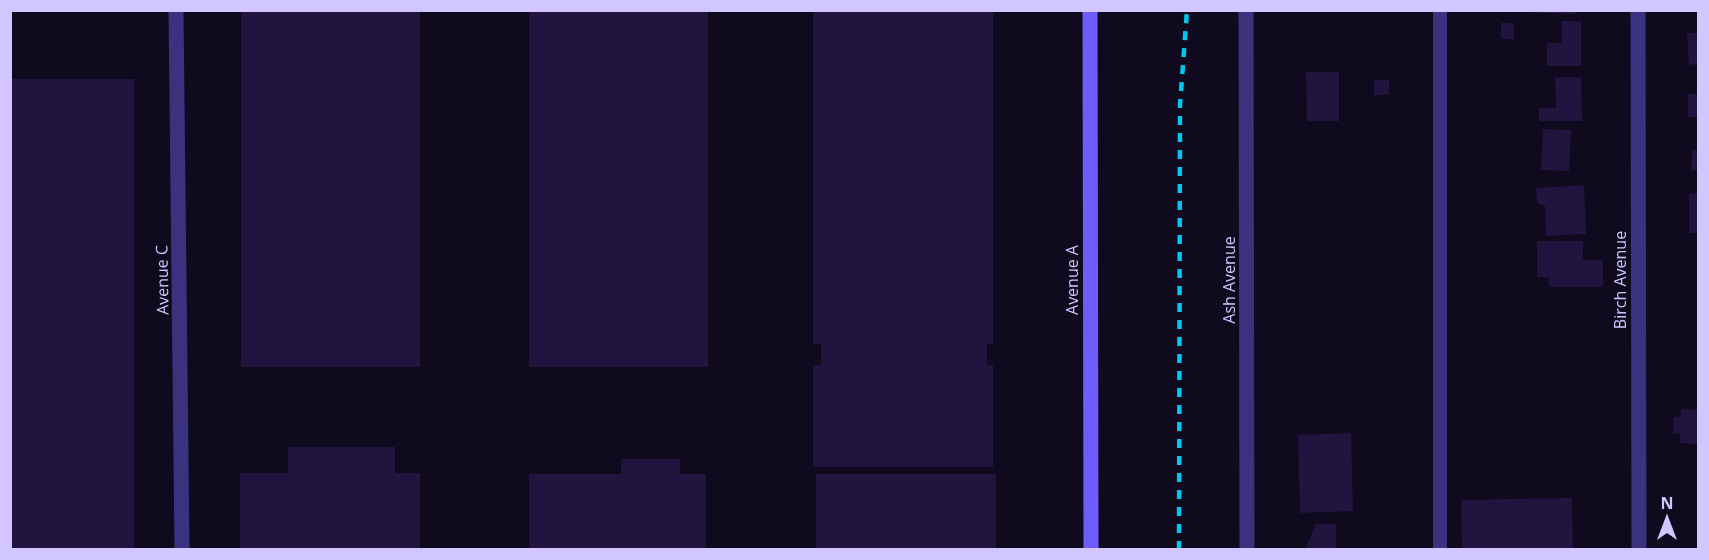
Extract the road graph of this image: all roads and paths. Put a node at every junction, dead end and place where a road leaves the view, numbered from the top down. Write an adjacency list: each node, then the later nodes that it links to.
1 (176, 10): 6 (street, Avenue C)
2 (1090, 10): 7 (main road, Avenue A)
3 (1246, 10): 8 (street, Ash Avenue)
4 (1440, 10): 9 (lane)
5 (1638, 10): 10 (street, Birch Avenue)
6 (182, 549)
7 (1091, 549)
8 (1247, 549)
9 (1440, 549)
10 (1639, 549)

